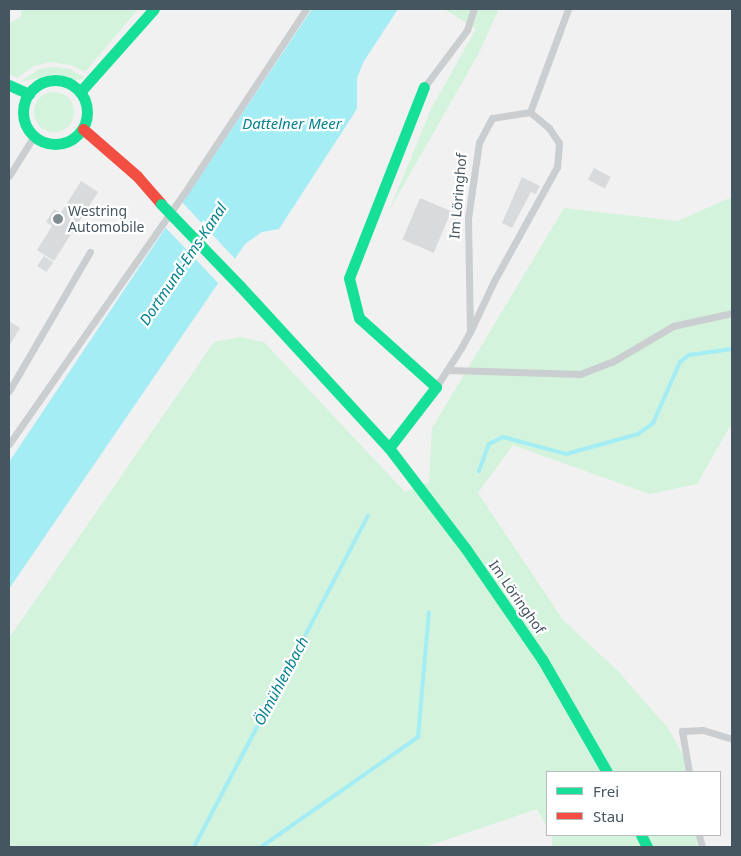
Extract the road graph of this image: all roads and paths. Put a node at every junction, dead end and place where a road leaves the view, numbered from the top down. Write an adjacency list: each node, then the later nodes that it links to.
1 (154, 9): 7 (street)
2 (306, 9): 19 (lane)
3 (474, 9): 6 (lane)
4 (568, 9): 9 (lane)
5 (9, 85): 8 (street)
6 (424, 87): 17 (street)
7 (80, 92): 8 (street); 10 (street)
8 (29, 94): 11 (street)
9 (530, 112): 15 (lane); 15 (lane, Im Löringhof)
10 (83, 129): 11 (street); 20 (street, Im Löringhof, bridge)
11 (34, 136): 12 (lane)
12 (9, 176)
13 (90, 252): 18 (lane)
14 (732, 314): 16 (lane)
15 (470, 332): 16 (lane)
16 (448, 370): 17 (lane)
17 (436, 387): 20 (street)
18 (9, 391)
19 (9, 444)
20 (389, 448): 22 (street, Im Löringhof)
21 (732, 739): 23 (lane)
22 (607, 771)
23 (689, 771)
24 (641, 836): 25 (street)
25 (647, 847)

